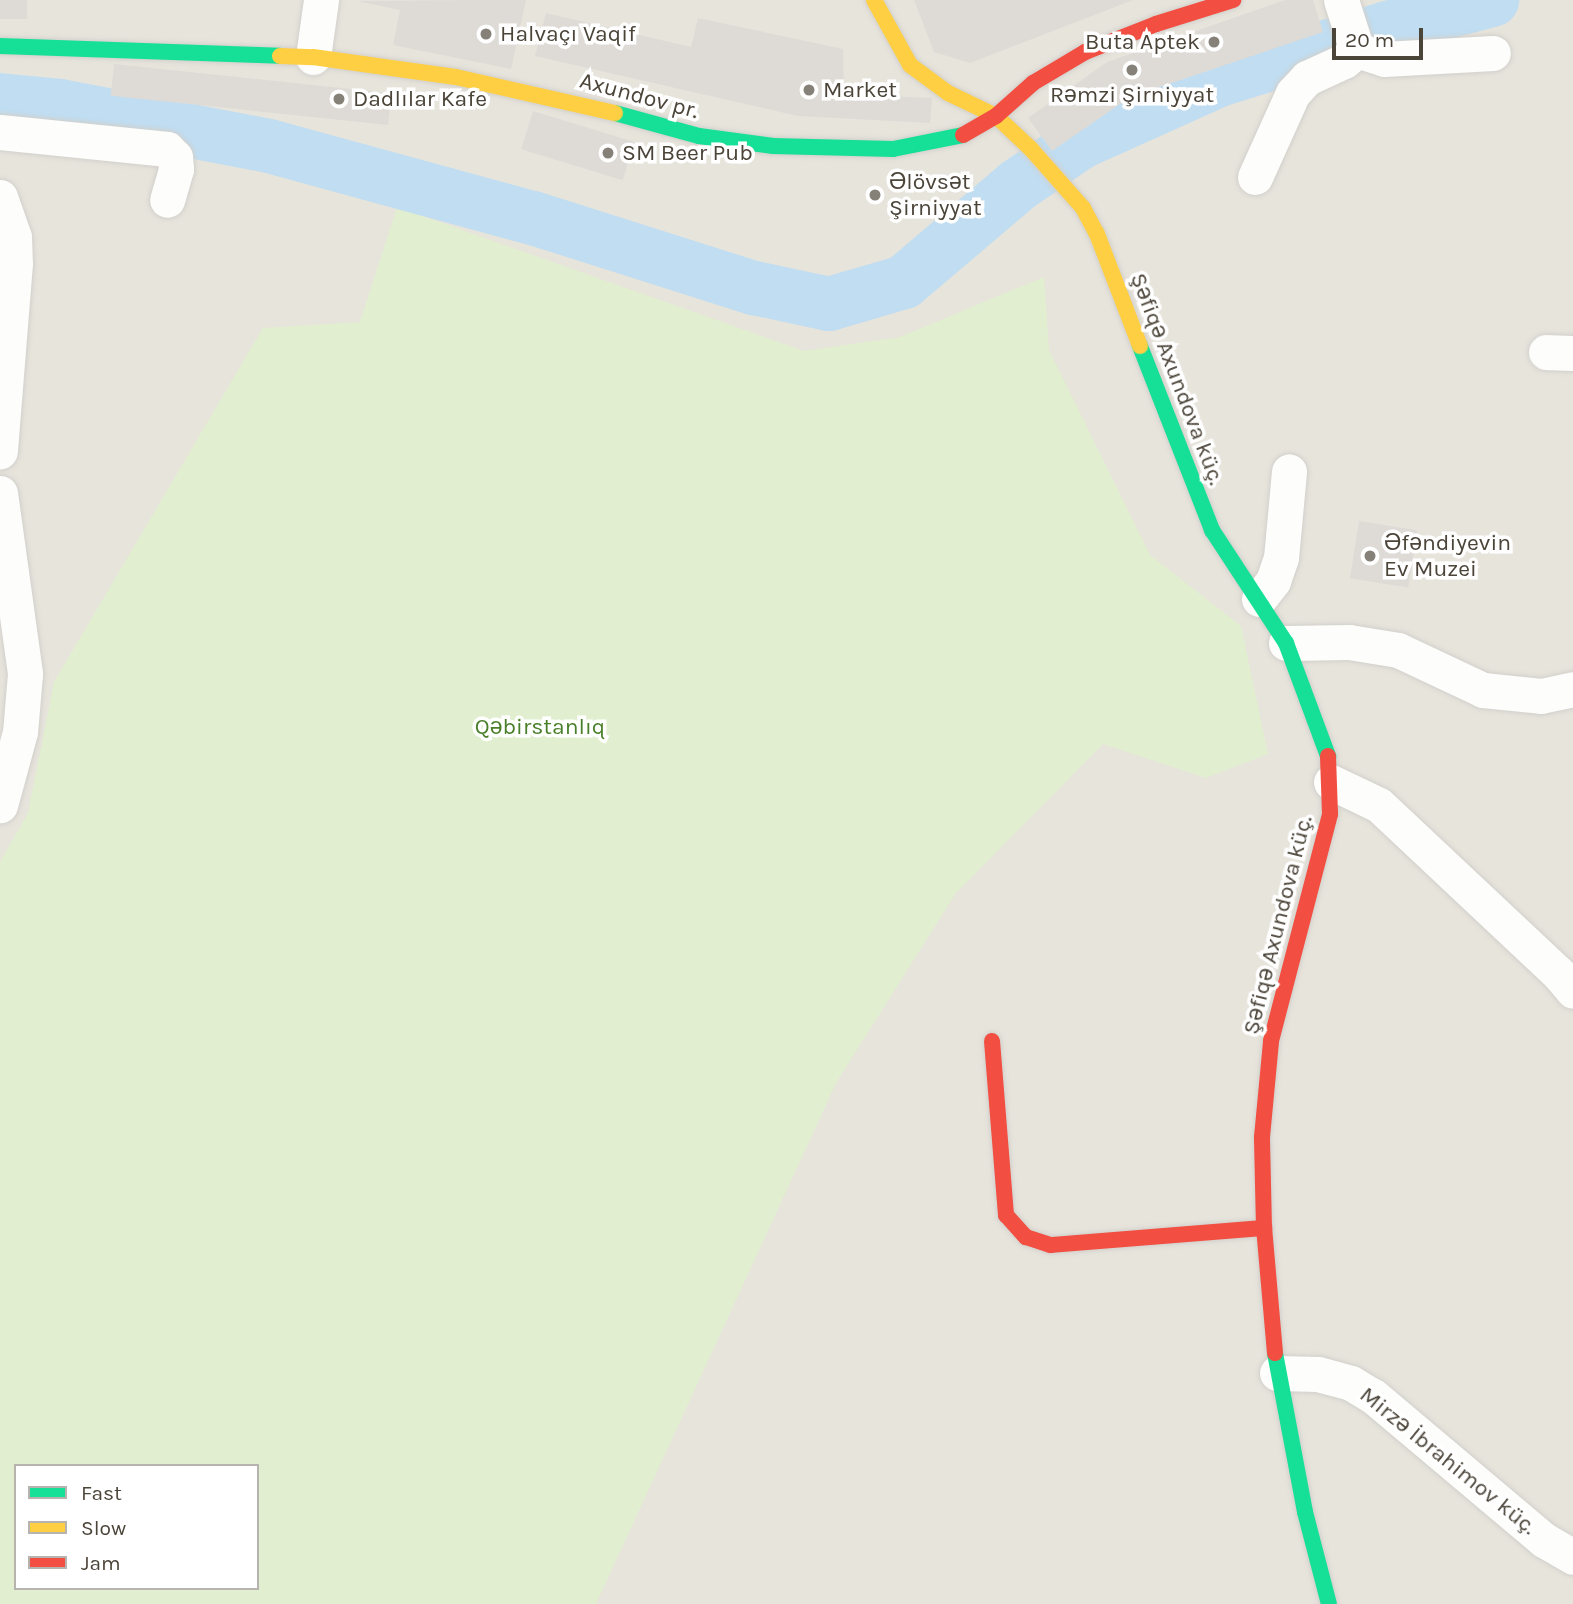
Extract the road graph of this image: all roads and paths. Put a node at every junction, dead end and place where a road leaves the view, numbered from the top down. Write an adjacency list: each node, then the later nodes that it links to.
1 (321, 0): 7 (street)
2 (874, 0): 8 (street, Şəfiqə Axundova küç.)
3 (1233, 0): 8 (street, Axundov pr.)
4 (1348, 23): 6 (street); 10 (street)
5 (0, 46): 7 (street, Axundov pr.)
6 (1493, 53)
7 (313, 57): 8 (street, Axundov pr.)
8 (996, 116): 16 (street, Şəfiqə Axundova küç.)
9 (0, 132): 12 (street)
10 (1255, 177)
11 (0, 197): 13 (street)
12 (167, 200)
13 (0, 451)
14 (1289, 471): 16 (street)
15 (0, 493): 20 (street)
16 (1259, 600): 17 (street, Şəfiqə Axundova küç.)
17 (1286, 643): 18 (street); 19 (street, Şəfiqə Axundova küç.)
18 (1573, 689)
19 (1331, 782): 21 (street); 23 (street, Şəfiqə Axundova küç.)
20 (0, 805)
21 (1573, 991)
22 (992, 1041): 23 (street)
23 (1264, 1228): 24 (street, Şəfiqə Axundova küç.)
24 (1277, 1373): 25 (street, Mirzə İbrahimov küç.); 26 (street, Şəfiqə Axundova küç.)
25 (1573, 1557)
26 (1329, 1604)

